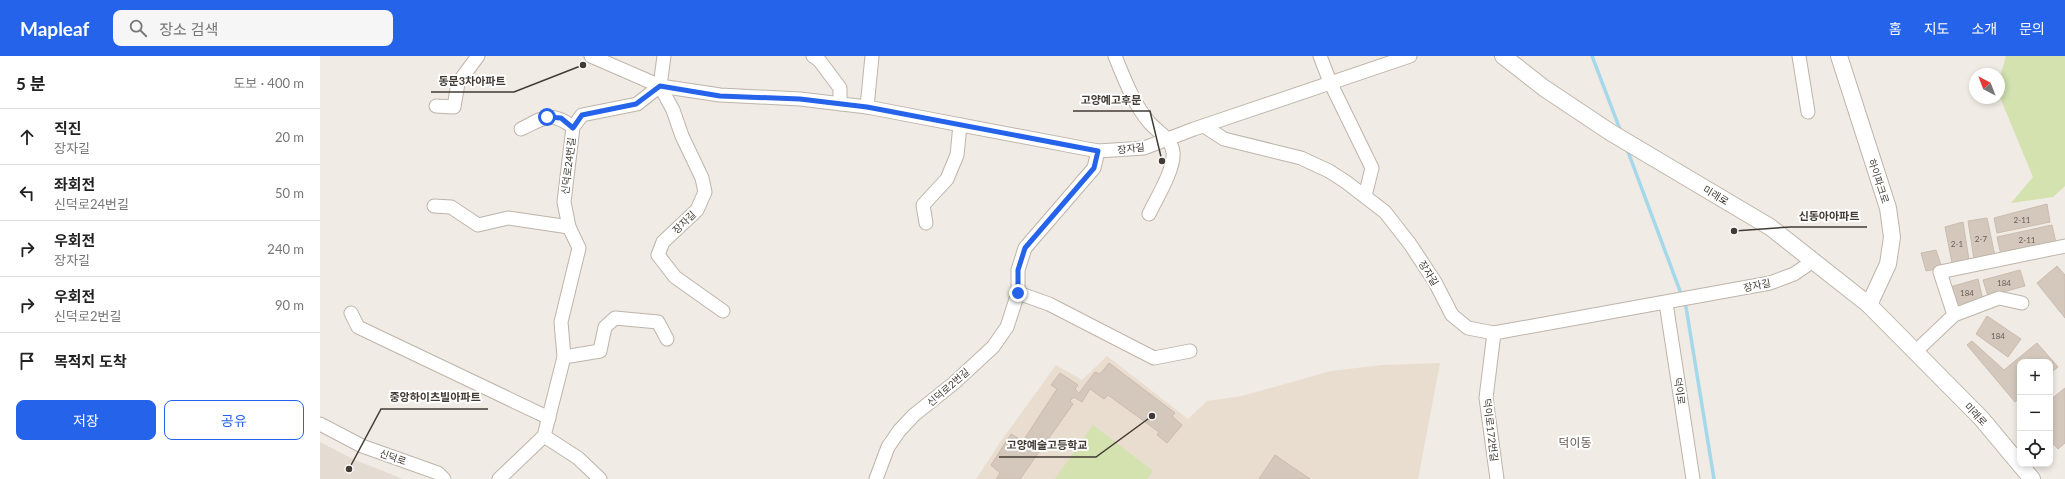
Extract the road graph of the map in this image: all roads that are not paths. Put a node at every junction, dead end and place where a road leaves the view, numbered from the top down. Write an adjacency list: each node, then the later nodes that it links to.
1 (478, 56): 16 (street)
2 (591, 56): 14 (street, 장자길)
3 (664, 56): 14 (street)
4 (813, 56): 15 (street)
5 (872, 56): 17 (street)
6 (1115, 56): 23 (street)
7 (1320, 56): 13 (street)
8 (1410, 56): 12 (street, 장자길)
9 (1503, 56): 31 (street, 미래로)
10 (1799, 56): 18 (street)
11 (1839, 56): 35 (street, 하이파크로)
12 (1382, 60): 13 (street, 장자길)
13 (1330, 82): 20 (street, 장자길); 25 (street)
14 (660, 86): 15 (street, 장자길); 21 (street, 신덕로24번길); 36 (street, 장자길)
15 (840, 104): 17 (street, 장자길)
16 (436, 106)
17 (867, 107): 19 (street, 장자길)
18 (1808, 112)
19 (960, 125): 24 (street, 장자길); 28 (street)
20 (1204, 126): 23 (street, 장자길); 25 (street, 장자길)
21 (573, 128): 22 (street); 29 (street, 신덕로24번길)
22 (521, 129)
23 (1168, 138): 24 (street, 장자길); 27 (street)
24 (1098, 151): 32 (street, 신덕로2번길)
25 (1365, 196): 39 (street, 장자길)
26 (434, 206): 29 (street)
27 (1149, 214)
28 (926, 223)
29 (569, 227): 43 (street, 신덕로24번길)
30 (2065, 246): 38 (street)
31 (1813, 261): 33 (street, 장자길); 35 (street, 미래로)
32 (1018, 293): 41 (street); 50 (street, 신덕로2번길)
33 (1671, 301): 39 (street, 장자길); 52 (street, 덕이로)
34 (2022, 303): 38 (street)
35 (1869, 306): 42 (street, 미래로)
36 (723, 311)
37 (351, 313): 44 (street)
38 (1954, 315): 42 (street)
39 (1494, 333): 51 (street, 덕이로172번길)
40 (667, 339): 43 (street)
41 (1190, 351)
42 (1915, 352): 53 (street, 미래로)
43 (564, 357): 44 (street, 신덕로24번길)
44 (548, 418): 46 (street, 신덕로24번길)
45 (320, 424): 47 (street, 신덕로)
46 (544, 436): 48 (street); 49 (street)
47 (444, 479)
48 (499, 479)
49 (600, 479)
50 (876, 479)
51 (1497, 479)
52 (1693, 479)
53 (2032, 479)

